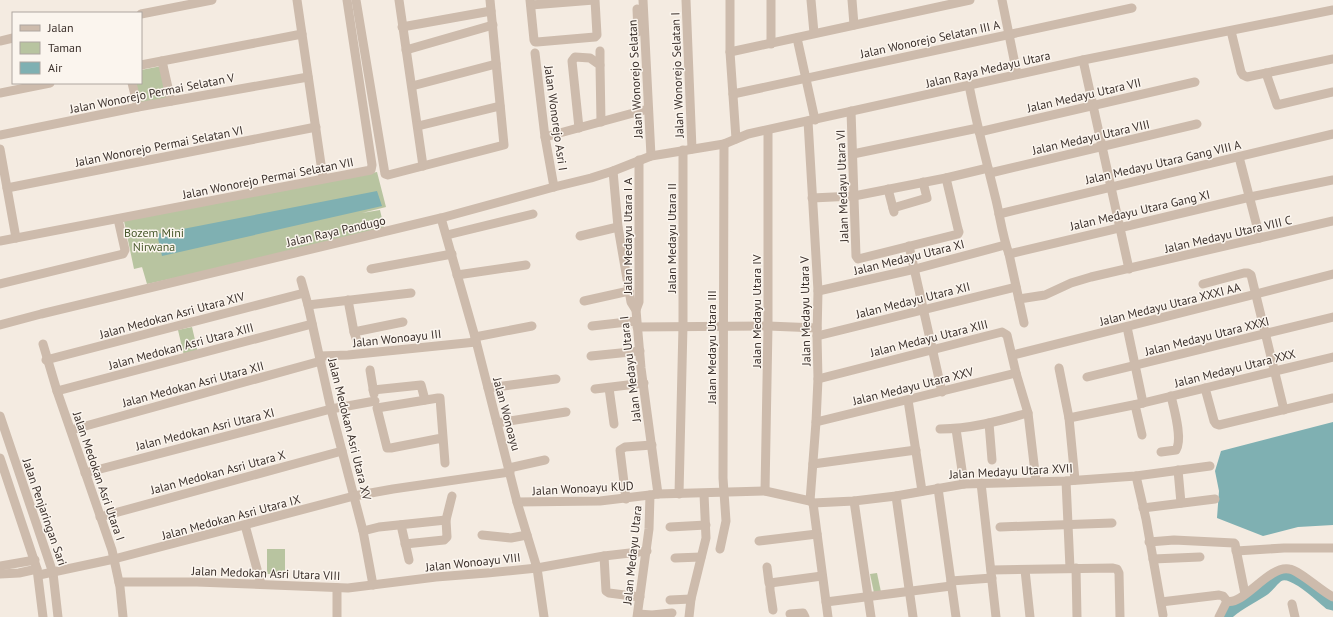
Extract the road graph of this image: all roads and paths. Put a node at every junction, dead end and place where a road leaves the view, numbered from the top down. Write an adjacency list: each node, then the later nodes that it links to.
1 (212, 0): 21 (street)
2 (297, 0): 28 (street)
3 (347, 0): 86 (street, Jalan Wonorejo Permai Selatan VII)
4 (356, 0): 83 (street)
5 (399, 0): 24 (street)
6 (490, 0): 20 (street)
7 (595, 0): 17 (street); 17 (street)
8 (637, 0): 25 (street)
9 (643, 0): 60 (street, Jalan Wonorejo Selatan)
10 (686, 0): 77 (street, Jalan Wonorejo Selatan I)
11 (730, 0): 36 (street)
12 (771, 0): 33 (street)
13 (811, 0): 27 (street)
14 (852, 0): 23 (street)
15 (970, 0): 23 (street)
16 (1002, 0): 29 (street)
17 (530, 3)
18 (1132, 8): 29 (street, Jalan Wonorejo Selatan III A)
19 (1333, 10): 26 (street, Jalan Raya Medayu Utara)
20 (491, 11): 22 (street); 24 (street)
21 (142, 14)
22 (493, 25): 34 (street); 41 (street)
23 (854, 25): 27 (street)
24 (402, 27): 34 (street)
25 (638, 32)
26 (1231, 32): 40 (street, Jalan Raya Medayu Utara); 44 (street)
27 (814, 33): 31 (street)
28 (302, 34): 39 (street); 46 (street)
29 (1009, 34): 45 (street); 47 (street, Jalan Wonorejo Selatan III A)
30 (12, 38): 32 (street)
31 (797, 38): 33 (street); 47 (street, Jalan Medayu Utara V)
32 (0, 41)
33 (771, 44): 36 (street)
34 (406, 50): 52 (street)
35 (600, 51): 43 (street)
36 (730, 52): 55 (street)
37 (535, 53): 72 (street, Jalan Wonorejo Asri I)
38 (1333, 59): 44 (street)
39 (162, 60): 42 (street); 56 (street)
40 (1083, 60): 45 (street, Jalan Raya Medayu Utara); 58 (street)
41 (496, 64): 52 (street); 57 (street)
42 (142, 65)
43 (600, 65): 63 (street); 67 (street)
44 (1266, 73): 53 (street)
45 (1017, 74): 51 (street, Jalan Raya Medayu Utara)
46 (308, 77): 56 (street, Jalan Wonorejo Permai Selatan V); 66 (street)
47 (806, 78): 55 (street, Jalan Wonorejo Selatan III A); 62 (street, Jalan Medayu Utara V)
48 (1195, 82): 58 (street, Jalan Medayu Utara VII)
49 (45, 84): 54 (street)
50 (132, 84): 59 (street)
51 (969, 85): 61 (street, Jalan Raya Medayu Utara); 68 (street)
52 (412, 86): 65 (street)
53 (1333, 92)
54 (0, 93)
55 (733, 94): 73 (street)
56 (170, 101): 59 (street, Jalan Wonorejo Permai Selatan V)
57 (500, 106): 65 (street); 83 (street)
58 (1092, 106): 68 (street, Jalan Medayu Utara VII); 75 (street)
59 (138, 107): 71 (street, Jalan Wonorejo Permai Selatan V)
60 (648, 109): 63 (street); 80 (street, Jalan Wonorejo Selatan)
61 (851, 111): 62 (street, Jalan Raya Medayu Utara); 79 (street, Jalan Medayu Utara VI)
62 (811, 120): 69 (street, Jalan Raya Medayu Utara); 96 (street, Jalan Medayu Utara V)
63 (601, 122): 67 (street)
64 (1198, 124): 75 (street, Jalan Medayu Utara VIII)
65 (418, 126): 83 (street)
66 (316, 127): 86 (street); 92 (street, Jalan Wonorejo Permai Selatan VI)
67 (579, 128): 72 (street)
68 (978, 130): 79 (street, Jalan Medayu Utara VII); 85 (street)
69 (768, 131): 73 (street, Jalan Raya Medayu Utara); 142 (street, Jalan Medayu Utara IV)
70 (1333, 134): 81 (street, Jalan Medayu Utara Gang VIII A)
71 (0, 135)
72 (545, 137): 90 (street, Jalan Wonorejo Asri I)
73 (736, 139): 74 (street, Jalan Raya Medayu Utara)
74 (724, 144): 77 (street, Jalan Raya Medayu Utara); 143 (street, Jalan Medayu Utara III)
75 (1101, 146): 85 (street, Jalan Medayu Utara VIII); 91 (street)
76 (0, 149): 92 (street)
77 (692, 149): 78 (street, Jalan Raya Medayu Utara)
78 (683, 150): 80 (street, Jalan Raya Medayu Utara); 141 (street, Jalan Medayu Utara II)
79 (853, 154): 94 (street, Jalan Medayu Utara VI)
80 (651, 156): 82 (street, Jalan Raya Pandugo)
81 (1239, 157): 91 (street, Jalan Medayu Utara Gang VIII A); 95 (street)
82 (639, 160): 84 (street, Jalan Raya Pandugo); 132 (street, Jalan Medayu Utara I A)
83 (423, 166)
84 (613, 171): 90 (street, Jalan Raya Pandugo); 102 (street, Jalan Medayu Utara I)
85 (989, 171): 87 (street, Jalan Medayu Utara VIII); 98 (street)
86 (323, 178): 100 (street, Jalan Wonorejo Permai Selatan VII)
87 (946, 178): 89 (street, Jalan Medayu Utara VIII); 109 (street)
88 (1333, 180): 95 (street, Jalan Medayu Utara Gang XI)
89 (923, 182): 93 (street, Jalan Medayu Utara VIII); 93 (street)
90 (554, 187): 99 (street, Jalan Raya Pandugo)
91 (1111, 187): 98 (street, Jalan Medayu Utara Gang VIII A); 103 (street)
92 (7, 188): 106 (street)
93 (888, 189): 94 (street, Jalan Medayu Utara VIII)
94 (854, 196): 96 (street, Jalan Medayu Utara VIII); 109 (street, Jalan Medayu Utara VI)
95 (1250, 197): 103 (street, Jalan Medayu Utara Gang XI); 107 (street)
96 (812, 198): 123 (street, Jalan Medayu Utara V)
97 (533, 214): 104 (street)
98 (1000, 214): 110 (street)
99 (441, 218): 104 (street, Jalan Wonoayu); 138 (street, Jalan Raya Pandugo)
100 (118, 219): 106 (street, Jalan Wonorejo Permai Selatan VII); 119 (street)
101 (1333, 221): 107 (street, Jalan Medayu Utara VIII C)
102 (618, 226): 105 (street); 122 (street, Jalan Medayu Utara I)
103 (1120, 227): 110 (street, Jalan Medayu Utara Gang XI); 115 (street)
104 (447, 235): 111 (street, Jalan Wonoayu)
105 (580, 236)
106 (16, 238): 108 (street, Jalan Wonorejo Permai Selatan VII)
107 (1260, 238): 115 (street, Jalan Medayu Utara VIII C)
108 (0, 241)
109 (909, 246): 113 (street)
110 (1007, 249): 113 (street, Jalan Medayu Utara XI); 121 (street)
111 (452, 254): 114 (street); 117 (street, Jalan Wonoayu)
112 (526, 265): 117 (street)
113 (915, 268): 123 (street, Jalan Medayu Utara XI); 131 (street)
114 (371, 269)
115 (1129, 269): 127 (street, Jalan Medayu Utara VIII C)
116 (1333, 274): 126 (street, Jalan Medayu Utara XXXI AA)
117 (457, 275): 148 (street, Jalan Wonoayu)
118 (301, 280): 124 (street, Jalan Medokan Asri Utara XV)
119 (0, 284)
120 (1203, 284): 126 (street)
121 (1016, 287): 127 (street); 131 (street, Jalan Medayu Utara XII)
122 (629, 291): 129 (street); 132 (street, Jalan Medayu Utara I)
123 (818, 291): 146 (street, Jalan Medayu Utara V)
124 (304, 293): 130 (street, Jalan Medokan Asri Utara XV); 157 (street, Jalan Medokan Asri Utara XIV)
125 (411, 293): 128 (street)
126 (1256, 294): 144 (street, Jalan Medayu Utara XXXI AA); 147 (street)
127 (1019, 299): 135 (street)
128 (348, 300): 130 (street); 145 (street)
129 (584, 301)
130 (308, 305): 136 (street, Jalan Medokan Asri Utara XV)
131 (922, 309): 146 (street, Jalan Medayu Utara XII); 151 (street)
132 (636, 310): 137 (street, Jalan Medayu Utara I)
133 (1333, 317): 147 (street, Jalan Medayu Utara XXXI)
134 (403, 322): 145 (street)
135 (1024, 323)
136 (312, 324): 156 (street, Jalan Medokan Asri Utara XV); 172 (street, Jalan Medokan Asri Utara XIII)
137 (636, 324): 140 (street); 141 (street); 152 (street, Jalan Medayu Utara I)
138 (0, 325)
139 (532, 326): 148 (street, Jalan Wonoayu III)
140 (592, 326)
141 (683, 326): 143 (street); 217 (street, Jalan Medayu Utara II)
142 (768, 326): 143 (street); 146 (street); 214 (street, Jalan Medayu Utara IV)
143 (723, 327): 216 (street, Jalan Medayu Utara III)
144 (1126, 327): 154 (street, Jalan Medayu Utara XXXI AA); 158 (street)
145 (354, 331): 149 (street)
146 (817, 332): 165 (street, Jalan Medayu Utara V)
147 (1266, 334): 158 (street, Jalan Medayu Utara XXXI); 161 (street)
148 (475, 339): 156 (street, Jalan Wonoayu III); 167 (street, Jalan Wonoayu)
149 (357, 341)
150 (43, 344): 157 (street, Jalan Medokan Asri Utara I)
151 (932, 349): 154 (street, Jalan Medayu Utara XIII); 165 (street, Jalan Medayu Utara XIII); 173 (street)
152 (640, 351): 153 (street); 166 (street, Jalan Medayu Utara I)
153 (591, 356)
154 (1013, 356): 162 (street, Jalan Medayu Utara XIII)
155 (1333, 357): 161 (street, Jalan Medayu Utara XXX)
156 (320, 359): 180 (street, Jalan Medokan Asri Utara XV); 192 (street, Jalan Medokan Asri Utara XII)
157 (46, 360): 172 (street, Jalan Medokan Asri Utara I)
158 (1135, 366): 163 (street, Jalan Medayu Utara XXXI); 179 (street)
159 (1059, 368): 185 (street)
160 (370, 370): 171 (street)
161 (1275, 370): 169 (street, Jalan Medayu Utara XXX); 181 (street)
162 (1016, 373): 173 (street, Jalan Medayu Utara XXV); 183 (street, Jalan Medayu Utara XIII)
163 (1087, 377)
164 (556, 379): 167 (street)
165 (818, 379): 186 (street, Jalan Medayu Utara V)
166 (644, 383): 168 (street); 195 (street, Jalan Medayu Utara I)
167 (488, 388): 187 (street, Jalan Wonoayu)
168 (609, 388): 170 (street); 189 (street)
169 (1205, 388): 174 (street, Jalan Medayu Utara XXX); 181 (street)
170 (595, 389)
171 (373, 390): 176 (street); 178 (street)
172 (57, 391): 192 (street, Jalan Medokan Asri Utara I)
173 (942, 392): 177 (street, Jalan Medayu Utara XXV)
174 (1171, 396): 179 (street, Jalan Medayu Utara XXX); 198 (street)
175 (1333, 398): 181 (street)
176 (425, 400): 178 (street, Jalan Medokan Asri Utara XI); 194 (street, Jalan Medokan Asri Utara XI)
177 (908, 400): 186 (street, Jalan Medayu Utara XXV); 196 (street)
178 (376, 404): 180 (street, Jalan Medokan Asri Utara XI); 194 (street)
179 (1139, 404): 185 (street, Jalan Medayu Utara XXX); 193 (street)
180 (331, 409): 197 (street, Jalan Medokan Asri Utara XV); 207 (street, Jalan Medokan Asri Utara XI)
181 (1284, 410)
182 (566, 412): 187 (street)
183 (1028, 414): 188 (street); 209 (street, Jalan Medayu Utara XIII)
184 (0, 416): 263 (street, Jalan Penjaringan Sari)
185 (1069, 418): 210 (street)
186 (816, 422): 203 (street, Jalan Medayu Utara V)
187 (497, 423): 205 (street, Jalan Wonoayu)
188 (989, 423): 191 (street); 201 (street)
189 (614, 424)
190 (940, 429): 191 (street)
191 (956, 429): 212 (street)
192 (71, 430): 207 (street, Jalan Medokan Asri Utara I)
193 (1142, 435)
194 (442, 438): 202 (street)
195 (652, 446): 219 (street, Jalan Medayu Utara I); 223 (street)
196 (916, 450): 203 (street); 215 (street)
197 (342, 451): 220 (street, Jalan Medokan Asri Utara XV); 230 (street, Jalan Medokan Asri Utara X)
198 (1161, 452)
199 (0, 458): 259 (street, Jalan Penjaringan Sari)
200 (545, 460): 205 (street, Jalan Medokan Asri Utara IX)
201 (992, 460)
202 (445, 463)
203 (813, 464): 227 (street, Jalan Medayu Utara V)
204 (1210, 466): 206 (street, Jalan Medayu Utara XVII)
205 (509, 470): 220 (street, Jalan Medokan Asri Utara IX); 226 (street, Jalan Wonoayu)
206 (1178, 470): 208 (street, Jalan Medayu Utara XVII); 228 (street)
207 (85, 473): 230 (street, Jalan Medokan Asri Utara I)
208 (1136, 476): 210 (street, Jalan Medayu Utara XVII); 229 (street)
209 (1036, 481): 210 (street, Jalan Medayu Utara XVII); 211 (street, Jalan Medayu Utara XVII)
210 (1070, 481): 236 (street)
211 (981, 482): 212 (street, Jalan Medayu Utara XVII); 265 (street)
212 (964, 484): 213 (street, Jalan Medayu Utara XVII)
213 (938, 488): 215 (street, Jalan Medayu Utara XVII); 271 (street)
214 (765, 490): 216 (street); 227 (street)
215 (922, 491): 222 (street, Jalan Medayu Utara XVII)
216 (724, 493): 218 (street); 247 (street, Jalan Medayu Utara III)
217 (679, 494): 218 (street); 219 (street)
218 (704, 494): 235 (street)
219 (654, 495): 223 (street, Jalan Wonoayu KUD); 248 (street, Jalan Medayu Utara)
220 (354, 496): 233 (street, Jalan Medokan Asri Utara IX); 239 (street, Jalan Medokan Asri Utara XV)
221 (452, 496): 231 (street)
222 (896, 496): 225 (street, Jalan Medayu Utara XVII); 274 (street)
223 (626, 499): 226 (street, Jalan Wonoayu KUD)
224 (1215, 499): 228 (street)
225 (854, 501): 227 (street, Jalan Medayu Utara XVII); 277 (street)
226 (517, 502): 242 (street, Jalan Wonoayu)
227 (812, 502): 240 (street, Jalan Medayu Utara V)
228 (1181, 503): 229 (street)
229 (1143, 508): 244 (street)
230 (100, 517): 255 (street, Jalan Medokan Asri Utara I)
231 (446, 520): 234 (street); 245 (street)
232 (1112, 523): 236 (street)
233 (245, 525): 255 (street, Jalan Medokan Asri Utara IX); 269 (street)
234 (401, 525): 239 (street); 245 (street)
235 (706, 525): 237 (street); 251 (street)
236 (1068, 525): 238 (street); 261 (street)
237 (670, 527)
238 (1000, 527)
239 (362, 531): 272 (street, Jalan Medokan Asri Utara XV)
240 (816, 534): 243 (street); 266 (street, Jalan Medayu Utara V)
241 (482, 535): 242 (street)
242 (527, 535): 260 (street, Jalan Wonoayu)
243 (759, 541)
244 (1149, 542): 249 (street); 254 (street)
245 (405, 544): 256 (street)
246 (1333, 548): 249 (street)
247 (720, 549)
248 (647, 551): 250 (street, Jalan Wonoayu VIII); 276 (street, Jalan Medayu Utara)
249 (1236, 552): 275 (street)
250 (604, 556): 260 (street, Jalan Wonoayu VIII); 276 (street)
251 (700, 556): 253 (street); 279 (street)
252 (1200, 557): 254 (street)
253 (675, 558)
254 (1153, 559): 283 (street)
255 (114, 560): 263 (street, Jalan Medokan Asri Utara IX); 268 (street, Jalan Medokan Asri Utara I)
256 (409, 560)
257 (0, 566): 259 (street)
258 (767, 567): 270 (street)
259 (37, 568): 263 (street, Jalan Medokan Asri Utara IX); 264 (street); 290 (street, Jalan Penjaringan Sari)
260 (537, 568): 267 (street, Jalan Wonoayu VIII); 294 (street, Jalan Wonoayu)
261 (1073, 568): 262 (street); 303 (street); 304 (street)
262 (1025, 570): 265 (street); 302 (street)
263 (53, 573): 291 (street, Jalan Penjaringan Sari)
264 (0, 574)
265 (992, 574): 271 (street); 301 (street)
266 (822, 576): 270 (street); 282 (street, Jalan Medayu Utara V)
267 (411, 580): 272 (street, Jalan Medokan Asri Utara VIII)
268 (119, 582): 269 (street, Jalan Medokan Asri Utara VIII); 292 (street, Jalan Medokan Asri Utara I)
269 (261, 584): 273 (street, Jalan Medokan Asri Utara VIII)
270 (769, 584): 285 (street)
271 (951, 584): 274 (street); 300 (street)
272 (373, 585): 273 (street, Jalan Medokan Asri Utara VIII)
273 (337, 588): 293 (street)
274 (909, 591): 277 (street); 299 (street)
275 (1245, 594): 278 (street); 281 (street)
276 (640, 597): 288 (street, Jalan Medayu Utara)
277 (868, 597): 282 (street); 298 (street)
278 (1333, 597)
279 (691, 599): 280 (street); 295 (street)
280 (670, 600)
281 (1227, 601): 283 (street); 305 (street)
282 (826, 602): 297 (street, Jalan Medayu Utara V)
283 (1161, 602): 289 (street)
284 (1292, 604): 306 (street)
285 (773, 610)
286 (672, 613): 288 (street)
287 (790, 614): 296 (street)
288 (638, 615)
289 (1163, 615)
290 (43, 617)
291 (58, 617)
292 (123, 617)
293 (337, 617)
294 (544, 617)
295 (688, 617)
296 (805, 617)
297 (828, 617)
298 (871, 617)
299 (913, 617)
300 (956, 617)
301 (996, 617)
302 (1030, 617)
303 (1077, 617)
304 (1120, 617)
305 (1219, 617)
306 (1295, 617)

